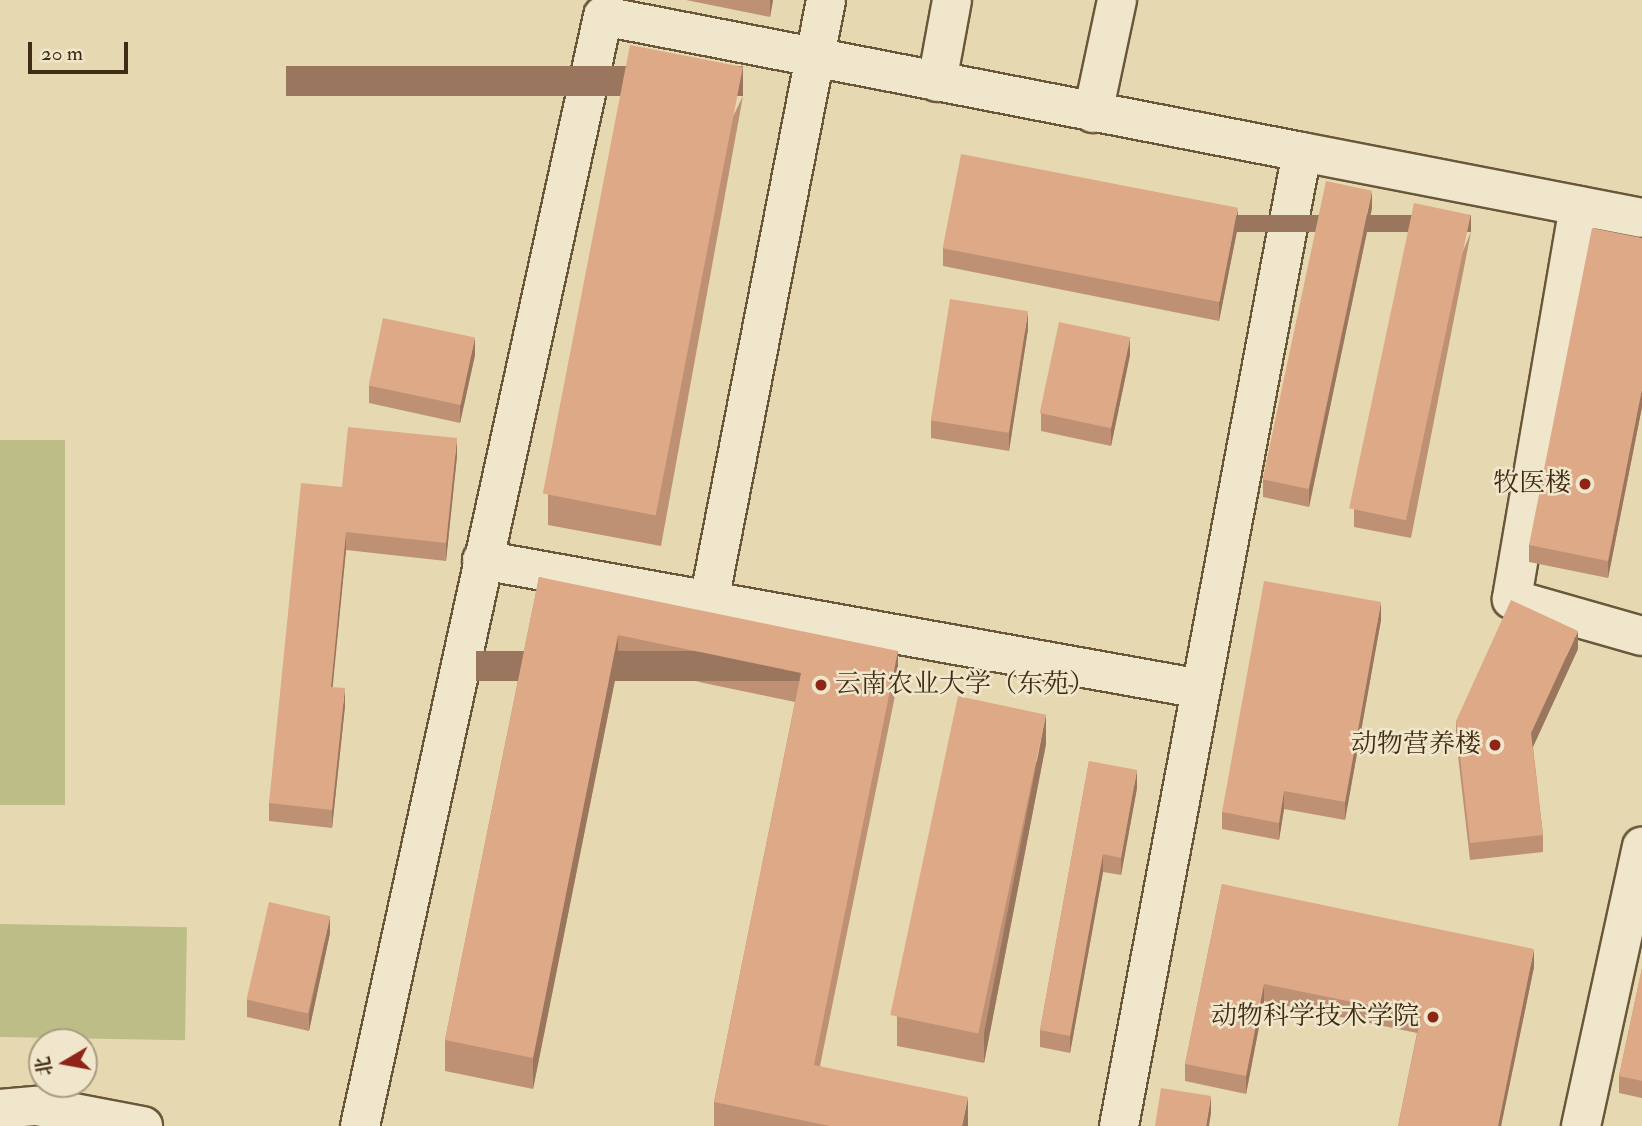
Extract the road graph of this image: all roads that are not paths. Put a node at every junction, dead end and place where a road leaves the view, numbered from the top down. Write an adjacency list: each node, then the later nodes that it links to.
1 (825, 0): 5 (street)
2 (952, 0): 6 (street)
3 (1118, 0): 7 (street)
4 (605, 8): 5 (street); 11 (street)
5 (814, 59): 6 (street); 12 (street)
6 (937, 82): 7 (street)
7 (1093, 113): 8 (street)
8 (1301, 152): 9 (street); 14 (street)
9 (1579, 206): 10 (street); 13 (street)
10 (1642, 218)
11 (482, 560): 12 (street); 18 (street)
12 (709, 601): 14 (street)
13 (1642, 636)
14 (1201, 690): 19 (street)
15 (1642, 847): 20 (street)
16 (0, 1109): 17 (street)
17 (131, 1125)
18 (360, 1126)
19 (1119, 1126)
20 (1581, 1126)

